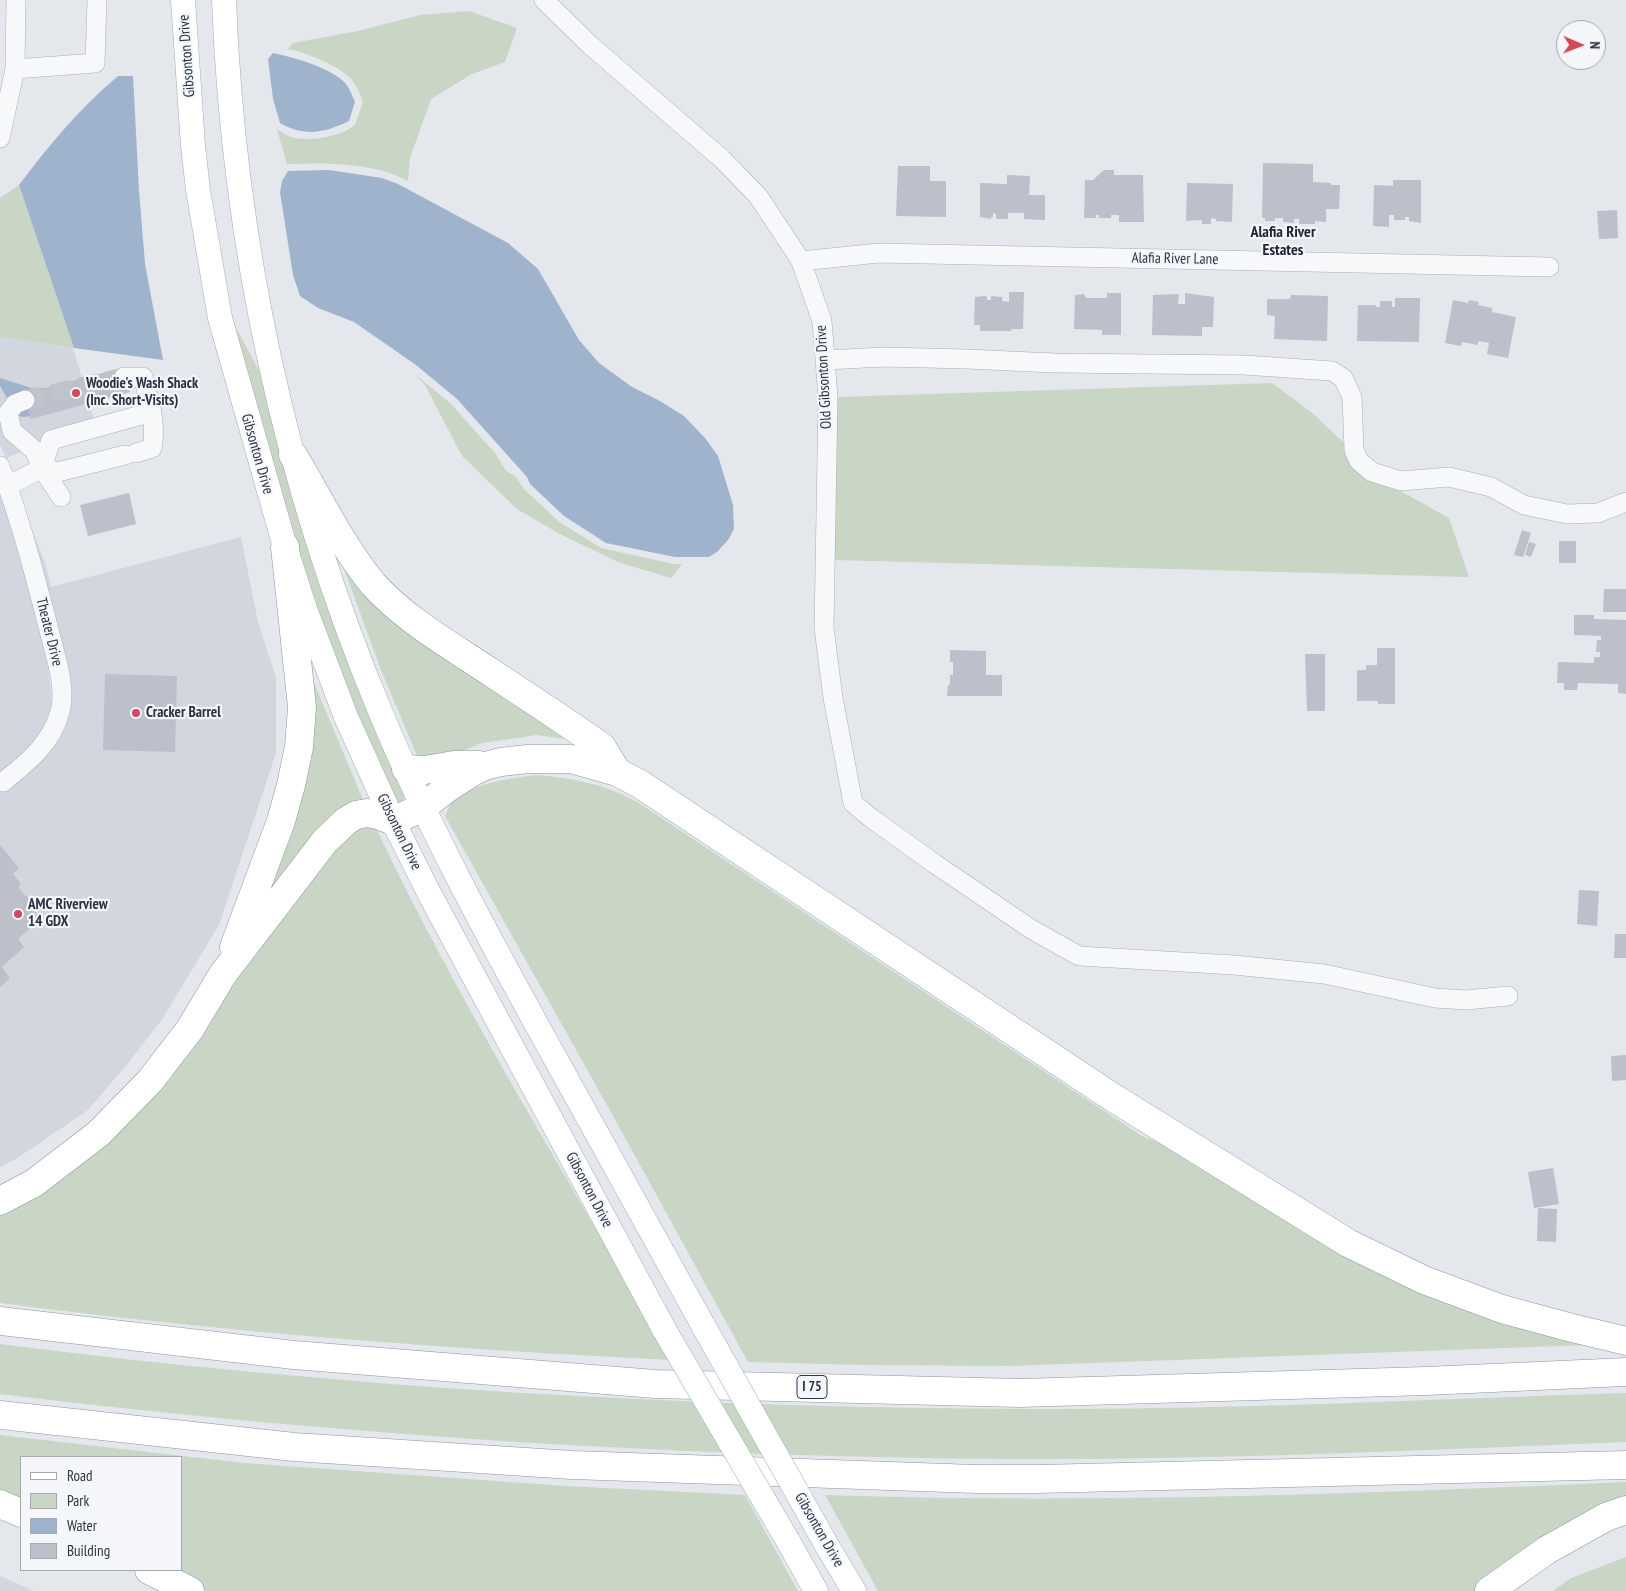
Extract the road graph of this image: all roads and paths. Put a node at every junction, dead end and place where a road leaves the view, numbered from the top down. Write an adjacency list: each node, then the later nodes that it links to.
1 (16, 0): 6 (street)
2 (97, 0): 6 (street)
3 (183, 0): 20 (main road, Gibsonton Drive)
4 (224, 0): 14 (main road, Gibsonton Drive)
5 (544, 0): 8 (street, Old Gibsonton Drive)
6 (16, 69): 7 (street)
7 (0, 138)
8 (801, 261): 9 (street, Alafia River Lane); 10 (street, Old Gibsonton Drive)
9 (1549, 267)
10 (825, 360): 19 (street); 28 (street, Old Gibsonton Drive)
11 (124, 377): 13 (street)
12 (25, 400): 16 (street)
13 (152, 412): 16 (street); 16 (street)
14 (293, 455): 22 (main road, Gibsonton Drive); 23 (highway)
15 (0, 466): 17 (street, Theater Drive)
16 (42, 468): 17 (street); 18 (street)
17 (8, 486): 24 (street, Theater Drive)
18 (61, 497)
19 (1626, 502)
20 (284, 547): 26 (main road, Gibsonton Drive); 27 (highway)
21 (485, 766): 22 (highway); 23 (highway); 25 (highway)
22 (406, 769): 25 (main road, Gibsonton Drive)
23 (617, 772): 31 (highway)
24 (3, 782)
25 (423, 807): 26 (highway); 41 (main road, Gibsonton Drive, bridge)
26 (393, 821): 27 (highway); 40 (main road, Gibsonton Drive, bridge)
27 (224, 974): 29 (highway)
28 (1508, 996)
29 (0, 1201)
30 (0, 1321): 32 (highway, I 75)
31 (1626, 1341)
32 (1626, 1372)
33 (0, 1415): 34 (highway)
34 (1626, 1465)
35 (0, 1504): 37 (highway)
36 (1626, 1510): 42 (highway)
37 (20, 1512)
38 (150, 1571): 39 (highway)
39 (190, 1591)
40 (816, 1591)
41 (854, 1591)
42 (1488, 1591)

